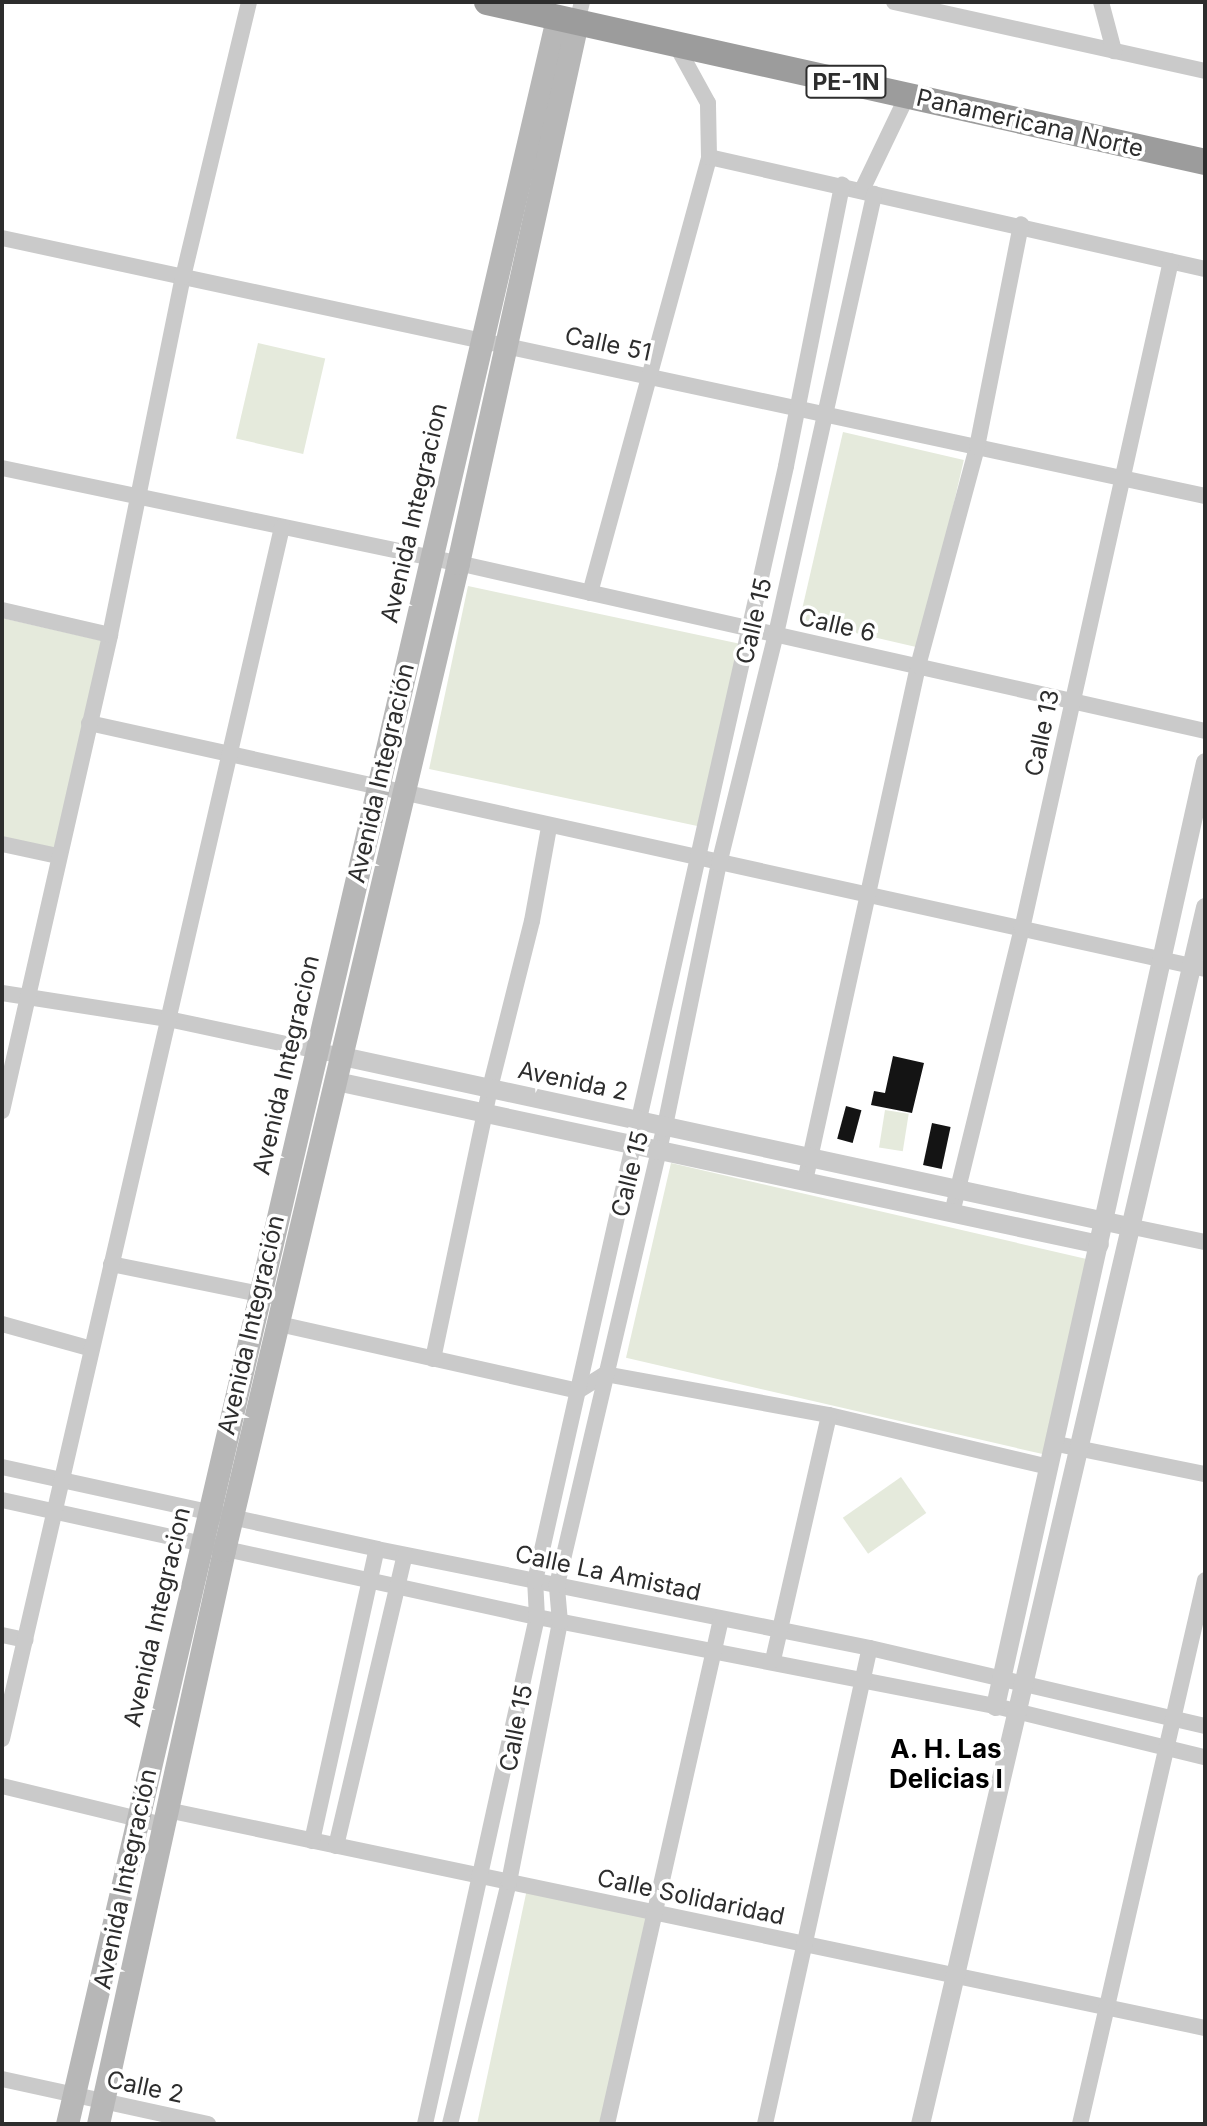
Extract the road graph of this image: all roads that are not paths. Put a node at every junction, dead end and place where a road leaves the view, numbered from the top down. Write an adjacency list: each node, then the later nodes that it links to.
1 (249, 2): 19 (street)
2 (487, 2): 6 (highway, Panamericana Norte / PE-1N)
3 (894, 2): 5 (street)
4 (1101, 2): 8 (street)
5 (963, 10): 8 (street)
6 (572, 14): 7 (highway, Panamericana Norte / PE-1N); 20 (main road)
7 (676, 45): 10 (highway, Panamericana Norte / PE-1N); 11 (street)
8 (1114, 51): 9 (street)
9 (1205, 71)
10 (907, 96): 12 (highway, Panamericana Norte / PE-1N); 14 (street, Calle 15)
11 (709, 158): 13 (street); 21 (street)
12 (1205, 162)
13 (842, 185): 14 (street); 22 (street)
14 (868, 192): 15 (street); 23 (street, Calle 15)
15 (1021, 224): 17 (street); 24 (street)
16 (2, 238): 19 (street, Calle 51)
17 (1171, 261): 18 (street); 26 (street, Calle 13)
18 (1205, 269)
19 (183, 277): 20 (street, Calle 51); 27 (street)
20 (493, 343): 21 (street, Calle 51); 30 (main road, Avenida Integracion); 31 (main road, Avenida Integración)
21 (649, 376): 22 (street, Calle 51); 32 (street)
22 (797, 406): 23 (street, Calle 51); 34 (street)
23 (824, 412): 24 (street, Calle 51); 35 (street, Calle 15)
24 (977, 447): 26 (street, Calle 51); 37 (street)
25 (2, 468): 27 (street, Calle 6)
26 (1121, 475): 28 (street, Calle 51); 38 (street, Calle 13)
27 (135, 496): 29 (street, Calle 6); 36 (street)
28 (1205, 496)
29 (282, 527): 30 (street, Calle 6); 41 (street)
30 (431, 558): 31 (street, Calle 6); 43 (main road, Avenida Integracion)
31 (458, 563): 32 (street, Calle 6); 44 (main road, Avenida Integración)
32 (590, 593): 34 (street, Calle 6)
33 (2, 610): 36 (street)
34 (749, 628): 35 (street, Calle 6); 48 (street)
35 (776, 634): 37 (street, Calle 6); 49 (street, Calle 15)
36 (110, 635): 39 (street)
37 (919, 666): 38 (street, Calle 6); 50 (street)
38 (1072, 701): 40 (street, Calle 6); 52 (street, Calle 13)
39 (89, 723): 41 (street); 47 (street)
40 (1205, 731)
41 (228, 756): 43 (street); 57 (street)
42 (1205, 762): 53 (street)
43 (375, 789): 44 (street); 58 (main road, Avenida Integracion)
44 (402, 795): 45 (street); 59 (main road, Avenida Integración)
45 (549, 827): 48 (street); 61 (street)
46 (2, 844): 47 (street)
47 (58, 856): 56 (street)
48 (697, 859): 49 (street); 64 (street)
49 (719, 864): 50 (street); 65 (street, Calle 15)
50 (871, 897): 52 (street); 68 (street)
51 (1205, 907): 54 (street)
52 (1022, 929): 53 (street); 70 (street, Calle 13)
53 (1165, 960): 54 (street); 72 (street)
54 (1198, 967): 73 (street)
55 (2, 993): 56 (street, Avenida 2)
56 (24, 997): 57 (street, Avenida 2); 62 (street)
57 (168, 1019): 58 (street, Avenida 2); 76 (street)
58 (316, 1051): 59 (street, Avenida 2); 77 (main road, Avenida Integracion)
59 (342, 1056): 60 (main road, Avenida Integración); 61 (street, Avenida 2)
60 (336, 1081): 63 (street, Avenida 2); 78 (main road, Avenida Integración)
61 (490, 1088): 63 (street); 64 (street, Avenida 2)
62 (2, 1111)
63 (486, 1113): 66 (street, Avenida 2); 82 (street)
64 (641, 1121): 65 (street, Avenida 2); 66 (street)
65 (665, 1126): 67 (street, Calle 15); 68 (street, Avenida 2)
66 (635, 1145): 67 (street, Avenida 2); 84 (street)
67 (659, 1150): 69 (street, Avenida 2); 83 (street, Calle 15)
68 (812, 1158): 69 (street); 70 (street, Avenida 2)
69 (805, 1181): 71 (street, Avenida 2)
70 (958, 1189): 71 (street, Calle 13); 72 (street, Avenida 2)
71 (952, 1213): 75 (street, Avenida 2)
72 (1104, 1220): 73 (street, Avenida 2); 75 (street)
73 (1133, 1227): 74 (street); 87 (street)
74 (1205, 1242)
75 (1099, 1244): 86 (street)
76 (111, 1264): 77 (street); 81 (street)
77 (260, 1294): 78 (street); 94 (main road, Avenida Integracion)
78 (284, 1299): 80 (main road, Avenida Integración)
79 (2, 1324): 81 (street)
80 (279, 1324): 82 (street); 95 (main road, Avenida Integración)
81 (92, 1349): 91 (street)
82 (433, 1359): 84 (street)
83 (605, 1374): 84 (street); 85 (street); 103 (street, Calle 15)
84 (578, 1391): 102 (street)
85 (829, 1415): 89 (street); 108 (street)
86 (1057, 1444): 87 (street); 89 (street)
87 (1081, 1451): 90 (street); 116 (street)
88 (2, 1467): 91 (street, Calle La Amistad)
89 (1049, 1467): 114 (street)
90 (1205, 1474)
91 (62, 1479): 93 (street); 94 (street, Calle La Amistad)
92 (2, 1500): 93 (street)
93 (54, 1511): 96 (street); 110 (street)
94 (209, 1512): 95 (street, Calle La Amistad); 96 (main road, Avenida Integracion)
95 (232, 1517): 97 (street, Calle La Amistad); 98 (main road, Avenida Integración)
96 (201, 1545): 98 (street); 126 (main road, Avenida Integracion)
97 (377, 1549): 99 (street, Calle La Amistad); 100 (street)
98 (224, 1550): 100 (street); 125 (main road, Avenida Integración)
99 (405, 1555): 102 (street, Calle La Amistad); 104 (street)
100 (371, 1580): 104 (street); 127 (street)
101 (1205, 1580): 119 (street)
102 (535, 1581): 103 (street, Calle La Amistad); 105 (street)
103 (557, 1585): 106 (street, Calle La Amistad); 107 (street, Calle 15)
104 (398, 1587): 105 (street); 128 (street)
105 (537, 1617): 107 (street); 129 (street)
106 (721, 1619): 108 (street, Calle La Amistad); 112 (street)
107 (561, 1622): 112 (street); 130 (street, Calle 15)
108 (781, 1629): 111 (street, Calle La Amistad); 113 (street)
109 (2, 1635): 110 (street)
110 (25, 1640): 121 (street)
111 (870, 1648): 114 (street, Calle La Amistad); 115 (street)
112 (715, 1649): 113 (street); 131 (street)
113 (773, 1660): 115 (street)
114 (1003, 1678): 116 (street, Calle La Amistad); 117 (street)
115 (863, 1680): 117 (street); 132 (street)
116 (1024, 1683): 118 (street); 119 (street, Calle La Amistad)
117 (995, 1706): 118 (street)
118 (1016, 1711): 122 (street); 133 (street)
119 (1173, 1719): 120 (street, Calle La Amistad); 122 (street)
120 (1205, 1726)
121 (2, 1739)
122 (1167, 1748): 123 (street); 134 (street)
123 (1205, 1757)
124 (2, 1787): 126 (street, Calle Solidaridad)
125 (165, 1818): 126 (street, Calle Solidaridad); 127 (street, Calle Solidaridad); 138 (main road, Avenida Integración)
126 (137, 1819): 137 (main road, Avenida Integracion)
127 (312, 1841): 128 (street, Calle Solidaridad)
128 (336, 1846): 129 (street, Calle Solidaridad)
129 (479, 1876): 130 (street, Calle Solidaridad); 142 (street)
130 (509, 1882): 131 (street, Calle Solidaridad); 143 (street, Calle 15)
131 (654, 1912): 132 (street, Calle Solidaridad); 144 (street)
132 (805, 1944): 133 (street, Calle Solidaridad); 145 (street)
133 (954, 1975): 134 (street, Calle Solidaridad); 146 (street)
134 (1107, 2008): 135 (street, Calle Solidaridad); 147 (street)
135 (1205, 2028)
136 (2, 2079): 137 (street, Calle 2)
137 (73, 2095): 138 (street, Calle 2); 139 (main road, Avenida Integracion)
138 (103, 2102): 140 (main road, Avenida Integración); 141 (street, Calle 2)
139 (67, 2124)
140 (98, 2124)
141 (208, 2124)
142 (425, 2124)
143 (450, 2124)
144 (607, 2124)
145 (765, 2124)
146 (920, 2124)
147 (1080, 2124)

